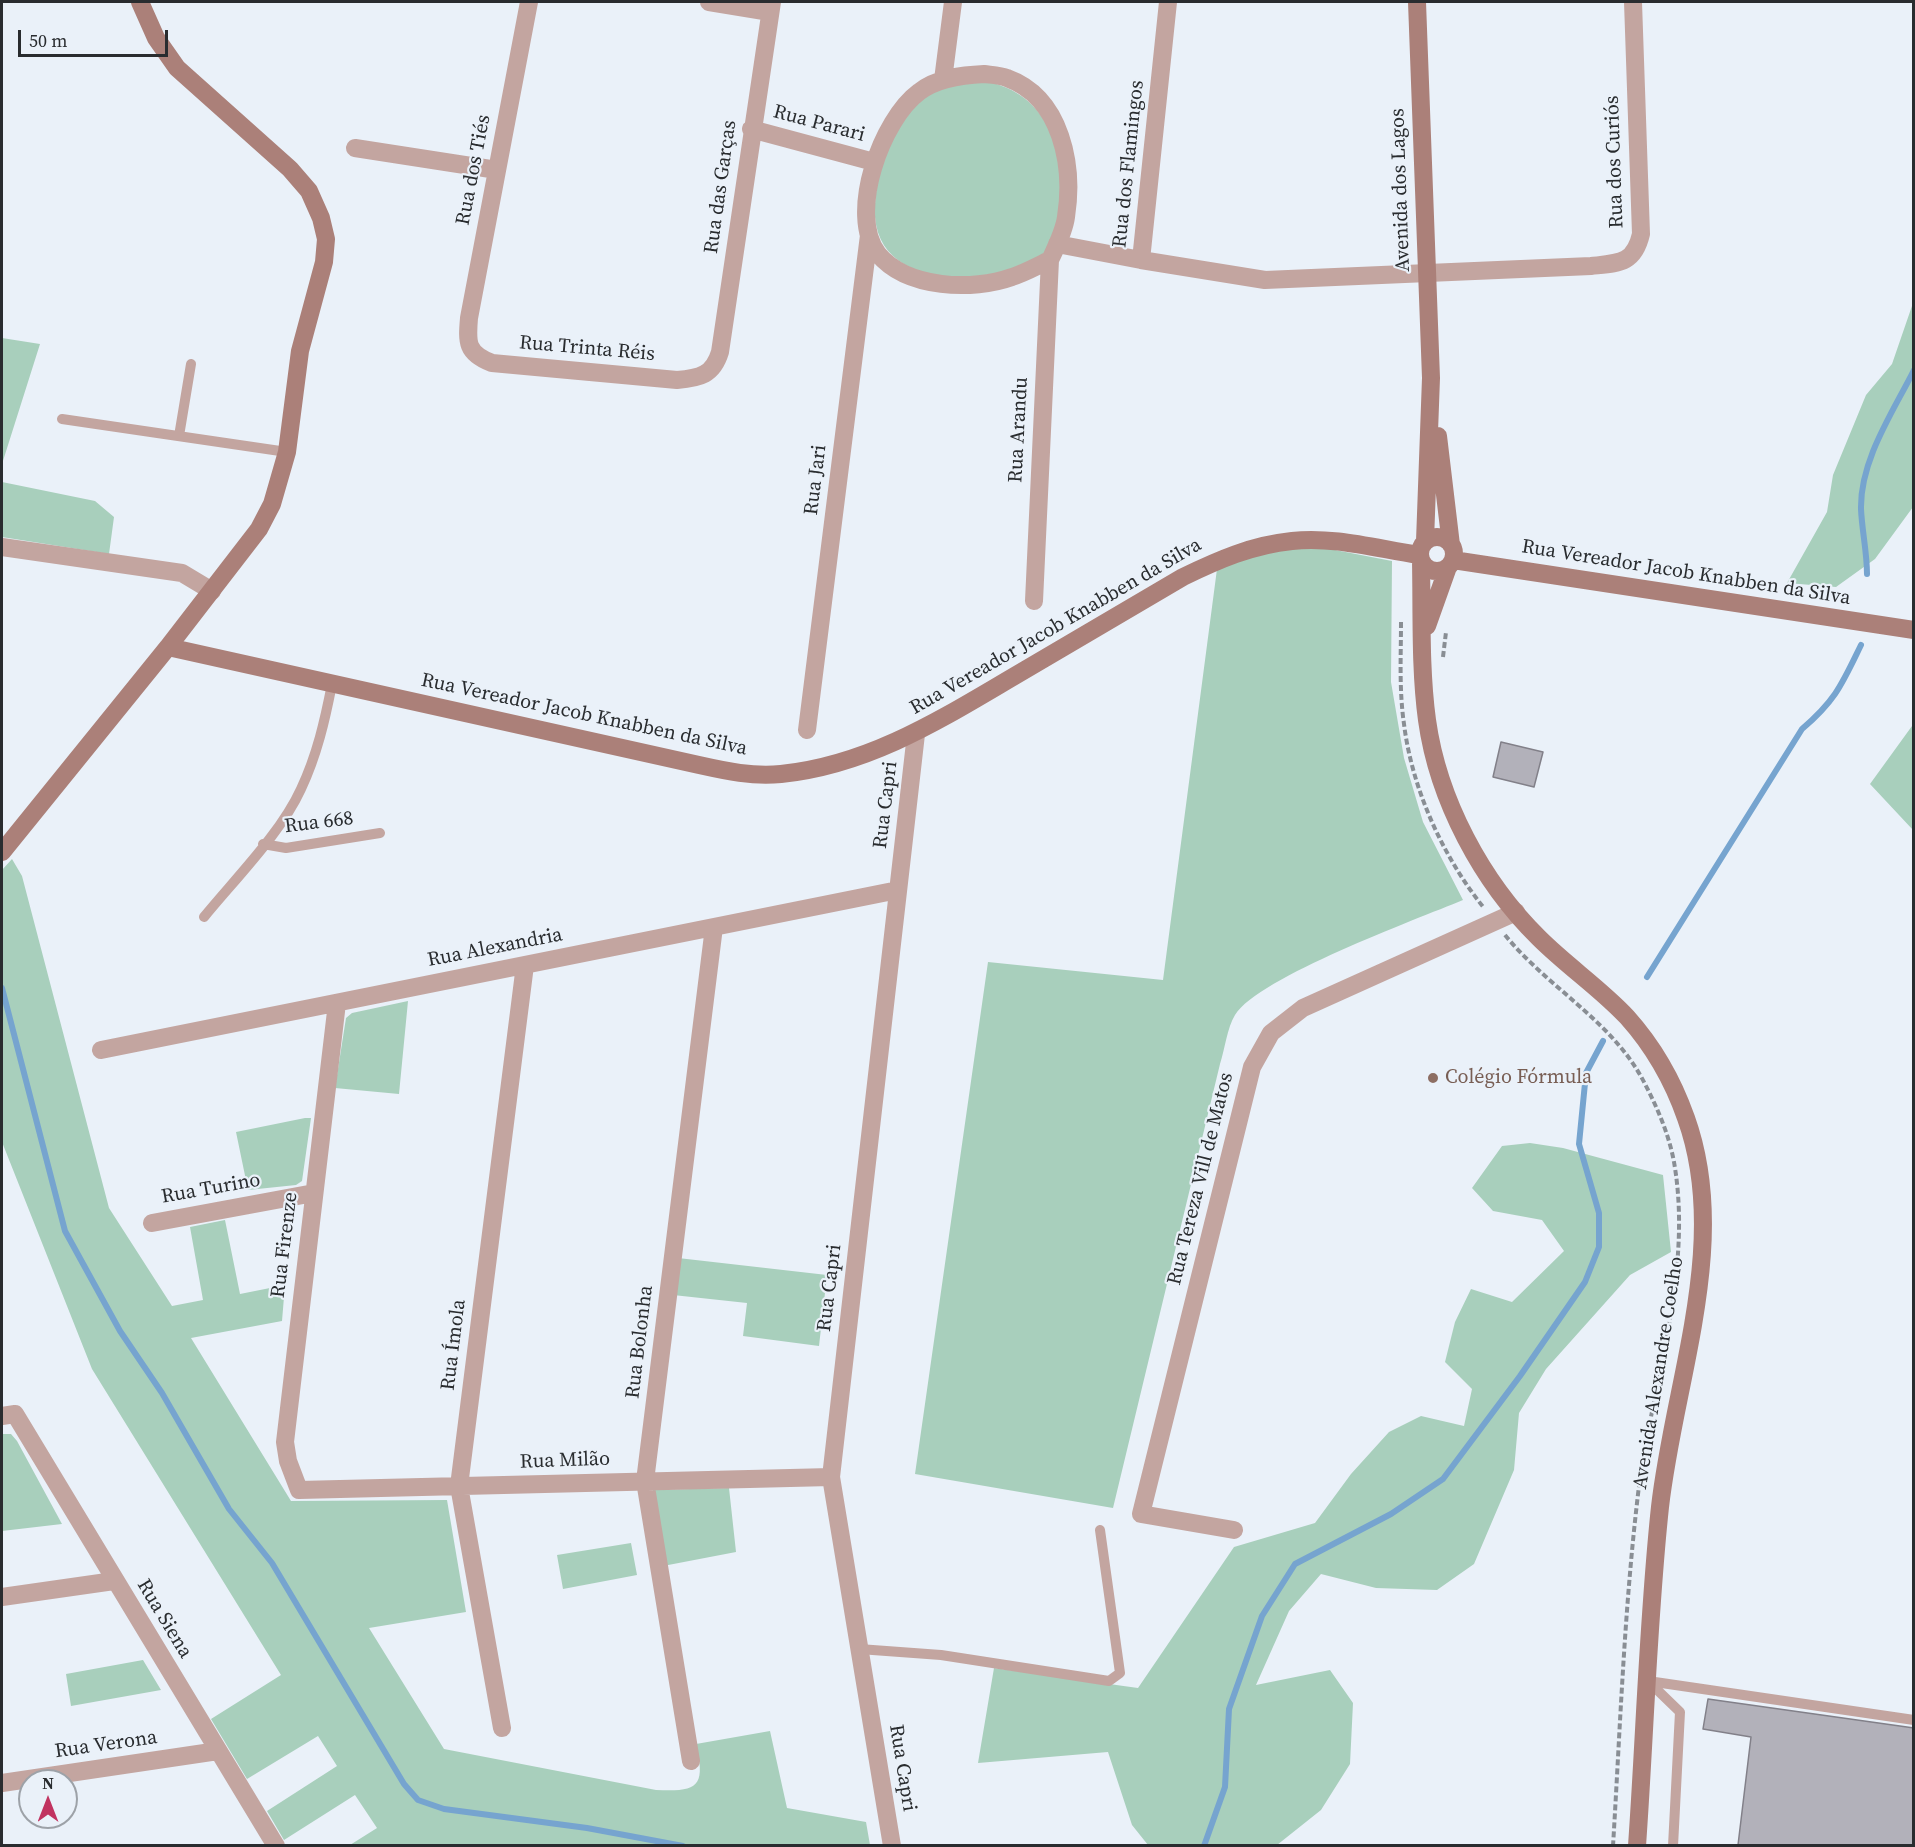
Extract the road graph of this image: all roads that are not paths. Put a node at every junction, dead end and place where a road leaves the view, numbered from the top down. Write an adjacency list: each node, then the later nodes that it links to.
1 (140, 2): 24 (main road)
2 (529, 2): 13 (street, Rua dos Tiés)
3 (709, 2): 8 (street)
4 (953, 2): 9 (street)
5 (1168, 2): 16 (street, Rua dos Flamingos)
6 (1417, 2): 17 (main road, Avenida dos Lagos)
7 (1633, 2): 17 (street, Rua dos Curiós)
8 (771, 7): 10 (street, Rua das Garças)
9 (943, 80): 12 (street); 15 (street)
10 (751, 129): 12 (street, Rua Parari); 20 (street, Rua das Garças)
11 (355, 148): 13 (street)
12 (874, 162): 14 (street)
13 (497, 170): 18 (street, Rua dos Tiés)
14 (869, 235): 15 (street); 34 (street, Rua Jari)
15 (1054, 252): 16 (street); 29 (street, Rua Arandu)
16 (1141, 260): 17 (street, Rua dos Flamingos)
17 (1426, 274): 21 (main road, Avenida dos Lagos)
18 (469, 347): 20 (street, Rua Trinta Réis)
19 (191, 364): 23 (lane)
20 (706, 375)
21 (1431, 378): 26 (main road, Avenida dos Lagos); 27 (main road, Avenida dos Lagos)
22 (63, 419): 23 (lane)
23 (179, 436): 24 (lane)
24 (287, 452): 28 (main road)
25 (2, 547): 28 (street)
26 (1422, 552): 27 (main road); 27 (main road); 31 (main road, Avenida Alexandre Coelho); 35 (main road, Rua Vereador Jacob Knabben da Silva)
27 (1451, 557): 30 (main road, Rua Vereador Jacob Knabben da Silva); 31 (main road, Avenida Alexandre Coelho)
28 (212, 591): 32 (main road)
29 (1034, 601)
30 (1914, 630)
31 (1423, 636): 40 (main road, Avenida Alexandre Coelho)
32 (168, 647): 33 (main road, Rua Vereador Jacob Knabben da Silva); 38 (main road)
33 (332, 684): 35 (main road, Rua Vereador Jacob Knabben da Silva); 37 (lane)
34 (807, 730)
35 (916, 734): 39 (street, Rua Capri)
36 (380, 833): 37 (lane, Rua 668)
37 (263, 844): 41 (lane)
38 (2, 852)
39 (898, 890): 42 (street, Rua Alexandria); 49 (street, Rua Capri)
40 (1516, 912): 54 (street, Rua Tereza Vill de Matos); 58 (main road, Avenida Alexandre Coelho)
41 (204, 917)
42 (714, 927): 43 (street, Rua Alexandria); 50 (street, Rua Bolonha)
43 (525, 965): 44 (street, Rua Alexandria); 51 (street, Rua Ímola)
44 (336, 1003): 45 (street, Rua Alexandria); 46 (street, Rua Firenze)
45 (101, 1050)
46 (314, 1193): 47 (street, Rua Turino); 52 (street, Rua Firenze)
47 (152, 1223)
48 (8, 1415): 55 (street, Rua Siena)
49 (831, 1477): 50 (street, Rua Milão); 57 (street, Rua Capri)
50 (645, 1481): 51 (street, Rua Milão); 62 (street, Rua Bolonha)
51 (459, 1486): 52 (street, Rua Milão); 60 (street, Rua Ímola)
52 (299, 1490)
53 (1100, 1530): 57 (lane)
54 (1234, 1530)
55 (114, 1581): 56 (street); 61 (street, Rua Siena)
56 (2, 1597)
57 (859, 1649): 65 (street, Rua Capri)
58 (1648, 1681): 59 (lane); 66 (main road, Avenida Alexandre Coelho); 67 (lane)
59 (1914, 1720)
60 (502, 1728)
61 (218, 1751): 63 (street, Rua Verona); 64 (street, Rua Siena)
62 (691, 1761)
63 (2, 1783)
64 (276, 1845)
65 (892, 1845)
66 (1637, 1845)
67 (1673, 1845)

